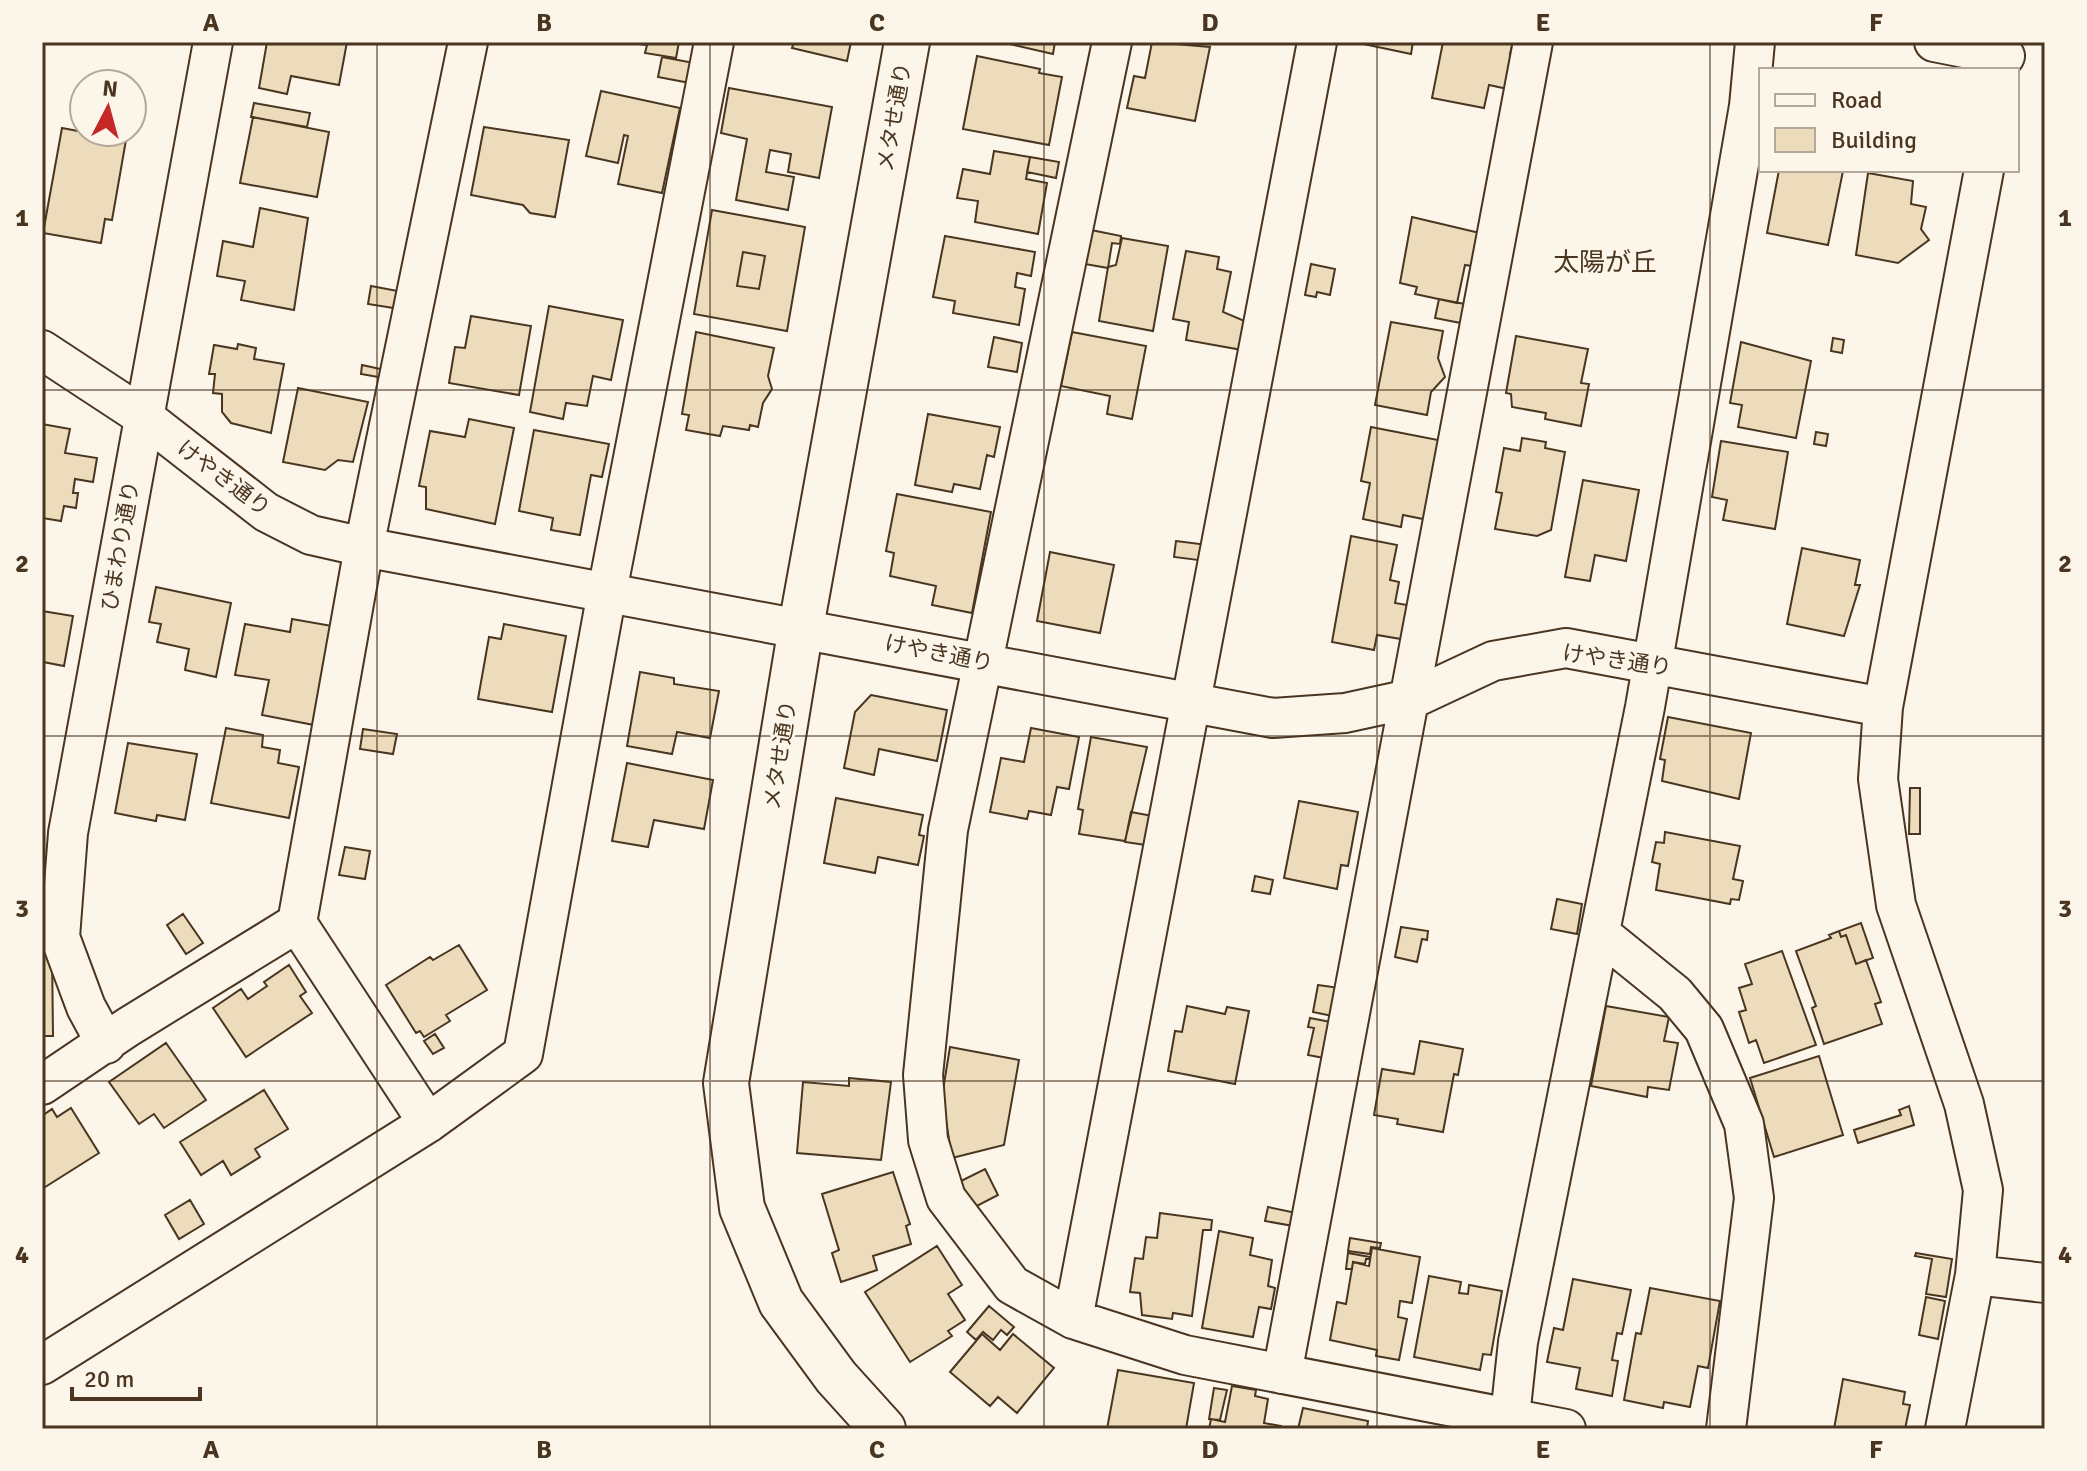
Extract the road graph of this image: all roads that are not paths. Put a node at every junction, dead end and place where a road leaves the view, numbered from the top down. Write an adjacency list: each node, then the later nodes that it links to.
1 (213, 42): 13 (street, ひまわり通り)
2 (468, 42): 14 (street)
3 (714, 42): 15 (street)
4 (907, 42): 16 (street, メタせ通り)
5 (1112, 42): 17 (street)
6 (1317, 42): 20 (street)
7 (1533, 42): 19 (street)
8 (1755, 42): 18 (street)
9 (1934, 42): 10 (street)
10 (2005, 56)
11 (1984, 172): 21 (street)
12 (42, 350): 13 (street, けやき通り)
13 (144, 417): 14 (street, けやき通り); 24 (street, ひまわり通り)
14 (364, 547): 15 (street, けやき通り); 22 (street)
15 (607, 592): 16 (street, けやき通り); 26 (street)
16 (801, 627): 17 (street, けやき通り); 33 (street, メタせ通り)
17 (982, 661): 20 (street, けやき通り); 29 (street)
18 (1653, 664): 19 (street, けやき通り); 21 (street, けやき通り); 23 (street)
19 (1409, 699): 20 (street, けやき通り); 31 (street)
20 (1190, 705): 29 (street)
21 (1883, 707): 27 (street)
22 (297, 923): 24 (street); 26 (street)
23 (1601, 934): 32 (street); 35 (street)
24 (106, 1044): 25 (street)
25 (42, 1085)
26 (428, 1123): 30 (street)
27 (1975, 1275): 28 (street); 36 (street)
28 (2045, 1283)
29 (1073, 1319): 31 (street)
30 (42, 1365)
31 (1282, 1374): 32 (street)
32 (1510, 1417): 34 (street)
33 (883, 1429)
34 (1566, 1429)
35 (1726, 1429)
36 (1945, 1429)

